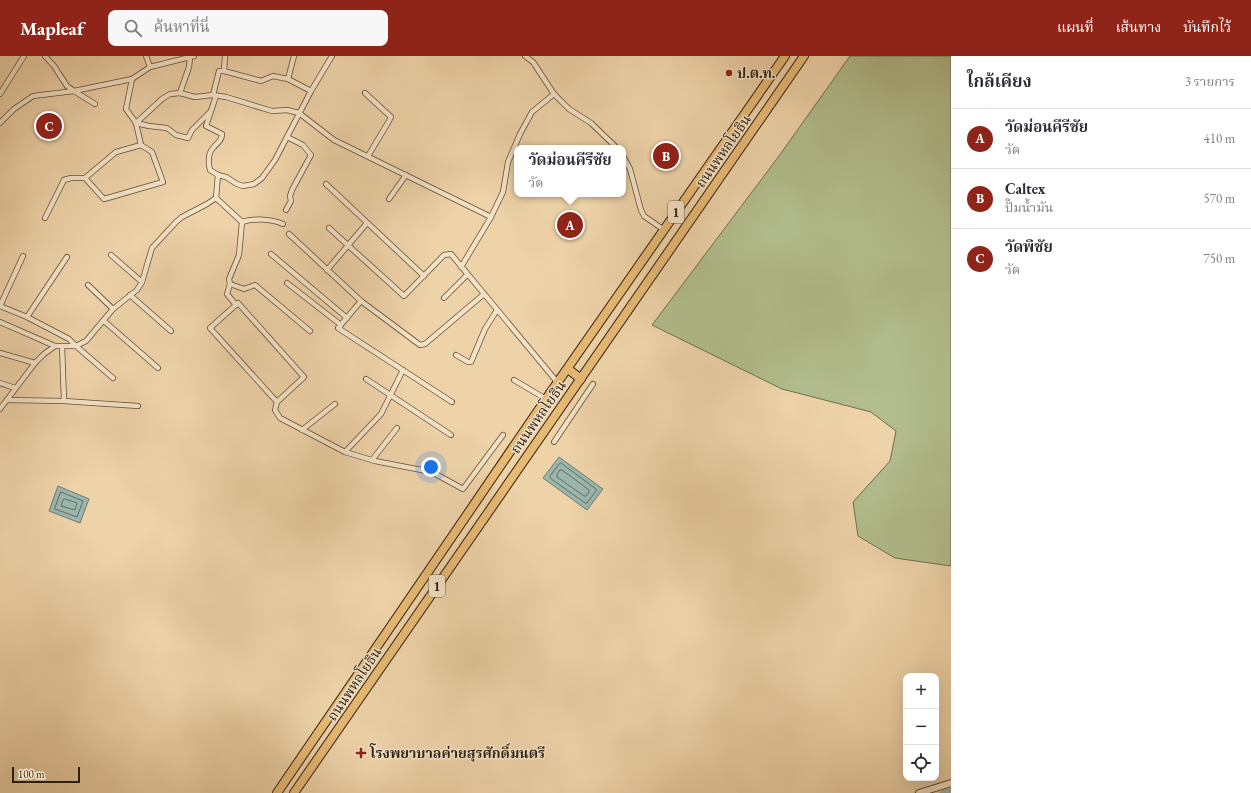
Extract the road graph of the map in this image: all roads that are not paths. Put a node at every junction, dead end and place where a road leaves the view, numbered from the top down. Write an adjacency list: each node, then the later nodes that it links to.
1 (24, 56): 19 (street)
2 (45, 56): 15 (street)
3 (146, 56): 11 (street)
4 (192, 56): 11 (street); 18 (street)
5 (225, 56): 12 (street)
6 (294, 56): 14 (street)
7 (332, 56): 16 (street)
8 (525, 56): 20 (street)
9 (784, 56): 47 (highway, ถนนพหลโยธิน / 1)
10 (804, 56): 88 (highway, ถนนพหลโยธิน / 1)
11 (150, 67): 13 (street)
12 (224, 71): 14 (street); 21 (street)
13 (132, 79): 15 (street); 26 (street)
14 (288, 79): 16 (street)
15 (74, 91): 22 (street); 25 (street)
16 (311, 91): 24 (street)
17 (365, 92): 32 (street)
18 (180, 93): 21 (street); 26 (street)
19 (0, 94)
20 (554, 94): 29 (street); 30 (street)
21 (215, 95): 23 (street); 24 (street)
22 (95, 104)
23 (211, 111): 26 (street); 34 (street)
24 (299, 113): 27 (street); 32 (street)
25 (0, 123)
26 (136, 123): 28 (street)
27 (286, 137): 34 (street); 40 (street)
28 (141, 145): 36 (street); 36 (street)
29 (515, 145)
30 (614, 145)
31 (514, 148): 42 (street)
32 (368, 156): 35 (street)
33 (626, 162): 47 (street)
34 (218, 175): 38 (street)
35 (406, 175): 39 (street); 42 (street)
36 (85, 178): 41 (street)
37 (326, 184): 44 (street)
38 (216, 198): 43 (street); 58 (street)
39 (389, 199)
40 (286, 210)
41 (45, 218)
42 (491, 218): 54 (street)
43 (242, 222): 45 (street); 60 (street)
44 (367, 223): 49 (street); 57 (street)
45 (283, 224)
46 (329, 228): 49 (street)
47 (664, 230): 84 (highway, ถนนพหลโยธิน / 1)
48 (290, 234): 55 (street)
49 (348, 246): 55 (street); 57 (street)
50 (271, 254): 71 (street)
51 (111, 255): 58 (street)
52 (23, 256): 67 (street)
53 (67, 257): 70 (street)
54 (461, 267): 56 (street); 57 (street)
55 (327, 270): 65 (street)
56 (468, 275): 62 (street); 64 (street)
57 (424, 276)
58 (142, 282): 63 (street)
59 (287, 283): 74 (street)
60 (230, 284): 66 (street); 75 (street)
61 (88, 285): 68 (street)
62 (484, 294): 65 (street); 69 (street)
63 (130, 295): 68 (street); 76 (street)
64 (444, 298)
65 (361, 301): 71 (street)
66 (236, 305): 98 (street); 98 (street)
67 (0, 306): 70 (street)
68 (113, 309): 72 (street)
69 (497, 310): 81 (street); 91 (street)
70 (27, 316): 79 (street)
71 (347, 318): 74 (street)
72 (104, 321): 79 (street); 83 (street)
73 (0, 322): 77 (street)
74 (341, 325): 85 (street)
75 (310, 331)
76 (171, 332)
77 (55, 346): 78 (street); 82 (street)
78 (62, 346): 79 (street); 97 (street)
79 (76, 346): 86 (street)
80 (0, 353): 82 (street)
81 (456, 355)
82 (34, 363): 93 (street)
83 (158, 368)
84 (568, 369): 88 (highway); 91 (highway, ถนนพหลโยธิน / 1)
85 (403, 370): 94 (street); 99 (street)
86 (114, 378)
87 (366, 379): 94 (street)
88 (581, 379): 112 (highway, ถนนพหลโยธิน / 1)
89 (514, 380): 95 (street)
90 (0, 383): 93 (street)
91 (558, 384): 95 (highway, ถนนพหลโยธิน / 1)
92 (593, 384): 107 (street)
93 (15, 388): 96 (street)
94 (391, 396): 105 (street); 108 (street)
95 (546, 399): 111 (highway, ถนนพหลโยธิน / 1)
96 (7, 400): 97 (street); 102 (street)
97 (64, 401): 101 (street)
98 (277, 402): 104 (street)
99 (452, 402)
100 (335, 404): 104 (street)
101 (138, 406)
102 (0, 409)
103 (397, 428): 109 (street)
104 (302, 430): 108 (street)
105 (451, 434)
106 (504, 435): 109 (street)
107 (554, 442)
108 (345, 452): 109 (street)
109 (372, 460)
110 (951, 783): 113 (street)
111 (276, 793)
112 (294, 793)
113 (918, 793)

